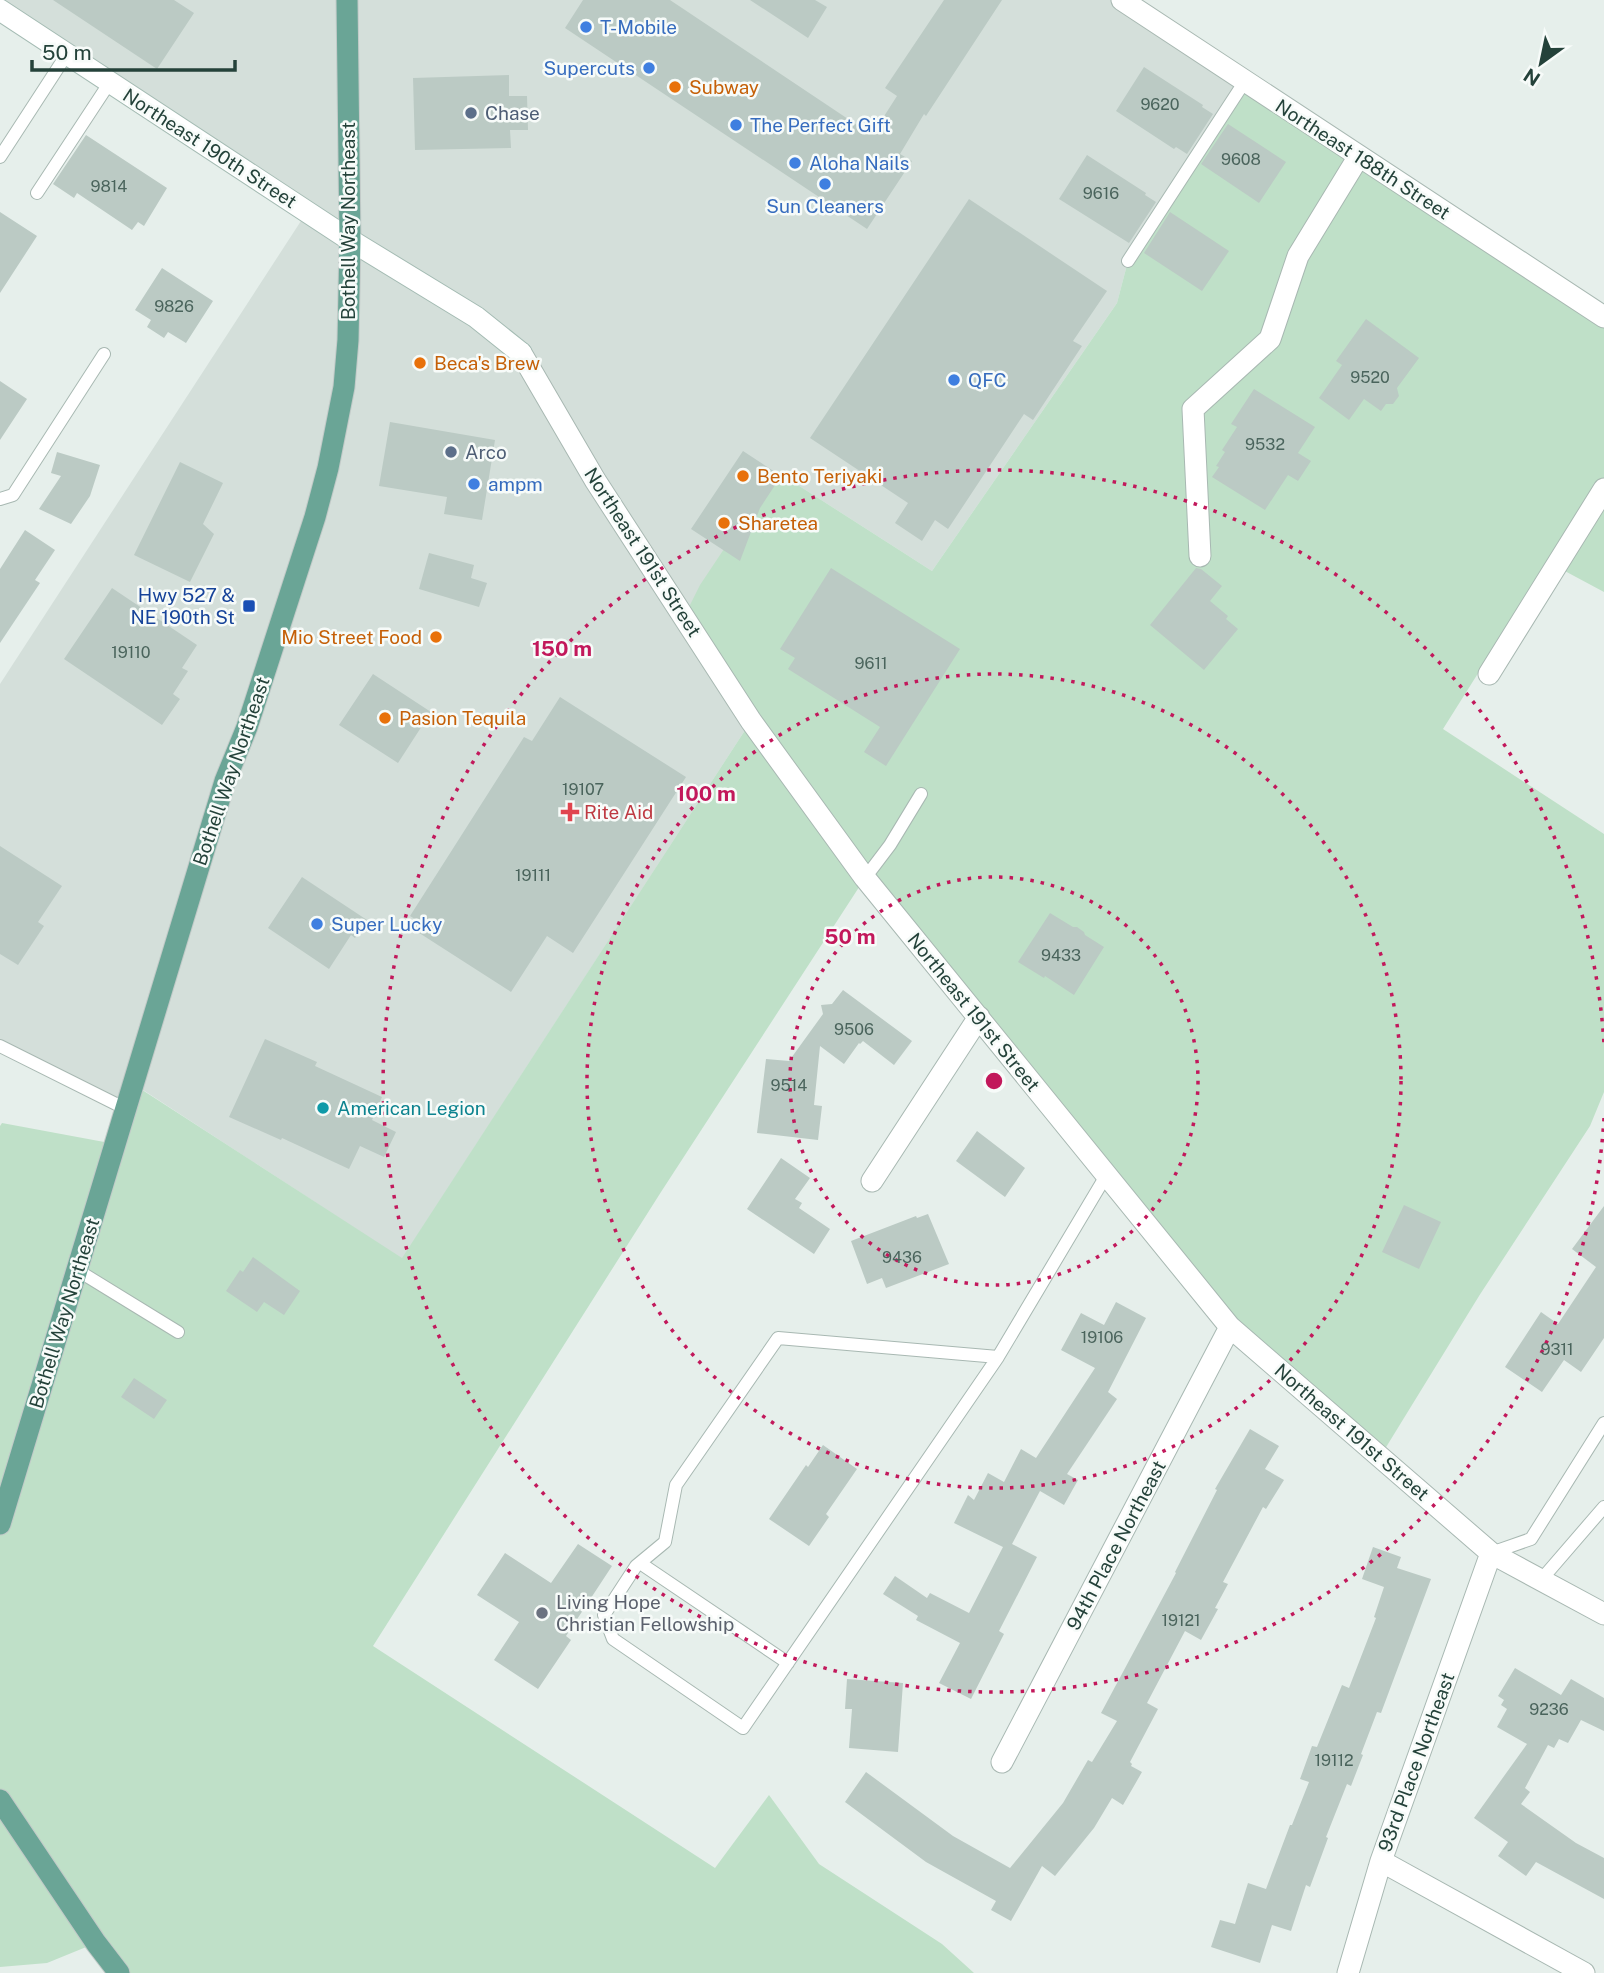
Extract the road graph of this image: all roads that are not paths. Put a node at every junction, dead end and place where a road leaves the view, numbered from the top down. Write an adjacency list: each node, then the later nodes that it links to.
1 (347, 0): 10 (main road, Bothell Way Northeast)
2 (1122, 0): 5 (street, Northeast 188th Street)
3 (0, 10): 4 (street, Northeast 190th Street)
4 (67, 54): 6 (street, Northeast 190th Street); 8 (lane)
5 (1245, 81): 7 (street, Northeast 188th Street); 11 (lane)
6 (110, 82): 9 (lane); 10 (street, Northeast 190th Street)
7 (1359, 156): 12 (street, Northeast 188th Street); 16 (street)
8 (0, 157)
9 (37, 193)
10 (350, 240): 19 (street, Northeast 191st Street); 22 (main road, Bothell Way Northeast)
11 (1128, 261)
12 (1604, 317)
13 (104, 354): 15 (lane)
14 (1604, 489): 17 (street)
15 (0, 499)
16 (1200, 556)
17 (1489, 674)
18 (921, 794): 19 (lane)
19 (865, 878): 20 (street, Northeast 191st Street)
20 (979, 1017): 23 (street, Northeast 191st Street); 24 (street)
21 (0, 1046): 22 (lane)
22 (126, 1109): 25 (main road, Bothell Way Northeast)
23 (1107, 1174): 26 (street, Northeast 191st Street); 28 (lane)
24 (872, 1181)
25 (77, 1270): 27 (lane); 31 (main road, Bothell Way Northeast)
26 (1230, 1327): 32 (street, Northeast 191st Street); 37 (street, 94th Place Northeast)
27 (178, 1332)
28 (998, 1357): 33 (lane); 36 (lane)
29 (1604, 1423): 32 (lane)
30 (1604, 1507): 34 (lane)
31 (0, 1524)
32 (1491, 1553): 34 (street, Northeast 191st Street); 39 (street, 93rd Place Northeast)
33 (640, 1563): 36 (lane); 36 (lane)
34 (1541, 1580): 35 (street, Northeast 191st Street)
35 (1604, 1614)
36 (788, 1663)
37 (1002, 1762)
38 (0, 1800): 40 (main road)
39 (1381, 1861): 41 (street, 93rd Place Northeast); 42 (street)
40 (120, 1973)
41 (1348, 1973)
42 (1584, 1973)

